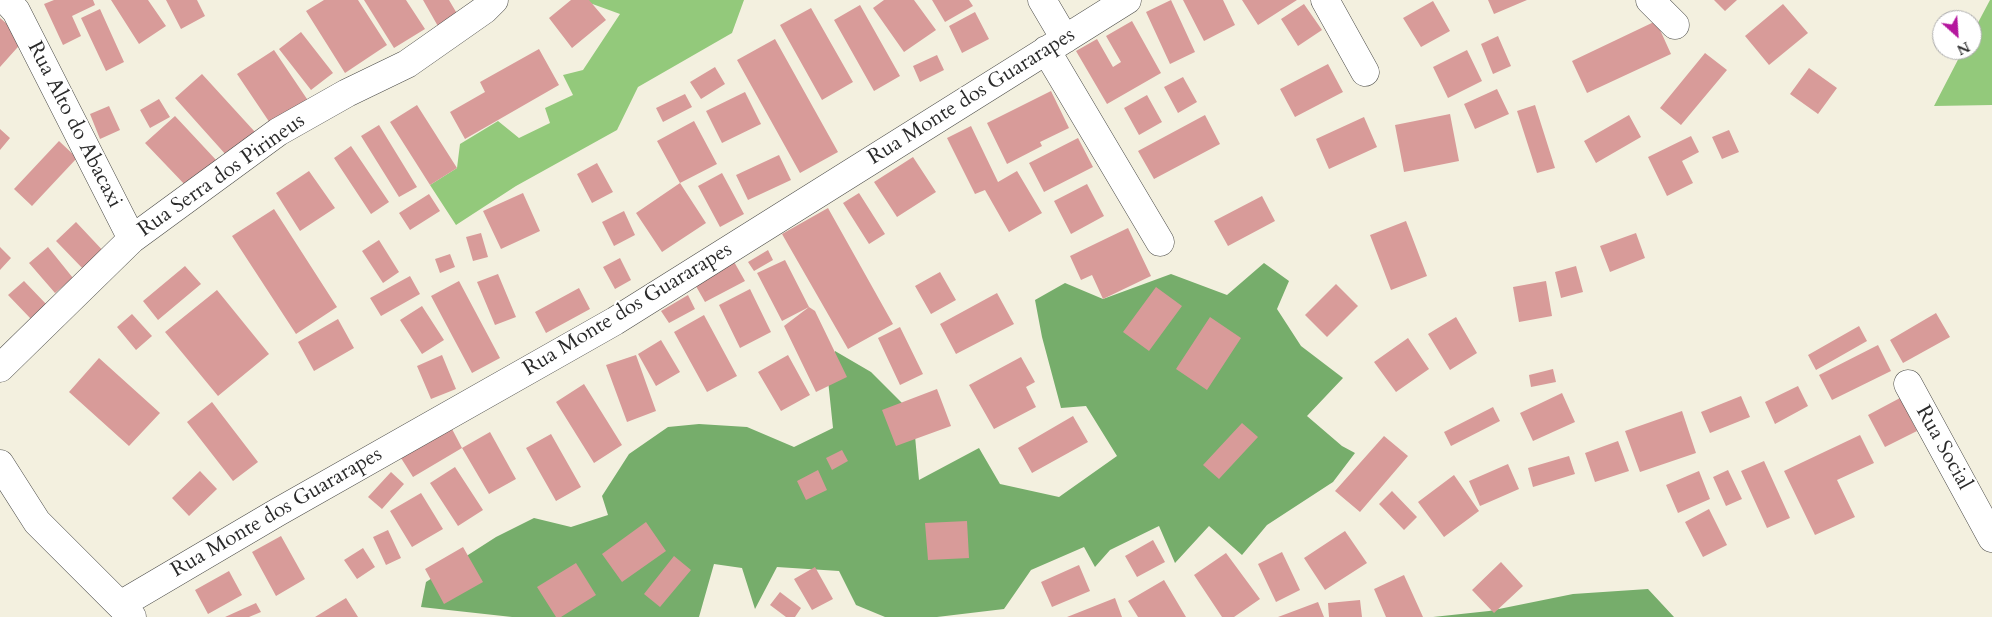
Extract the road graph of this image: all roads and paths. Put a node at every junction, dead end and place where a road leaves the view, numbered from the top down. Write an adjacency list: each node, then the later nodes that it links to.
1 (494, 0): 10 (street, Rua Serra dos Pirineus)
2 (1042, 0): 8 (street)
3 (1126, 0): 8 (street, Rua Monte dos Guararapes)
4 (1326, 0): 9 (street)
5 (1650, 0): 7 (street)
6 (18, 4): 10 (street, Rua Alto do Abacaxi)
7 (1675, 24)
8 (1056, 44): 11 (street); 16 (street, Rua Monte dos Guararapes)
9 (1365, 72)
10 (132, 239): 12 (street, Rua Serra dos Pirineus)
11 (1160, 242)
12 (0, 368)
13 (1908, 384): 15 (street, Rua Social)
14 (0, 464): 16 (street)
15 (1992, 538)
16 (126, 611)

